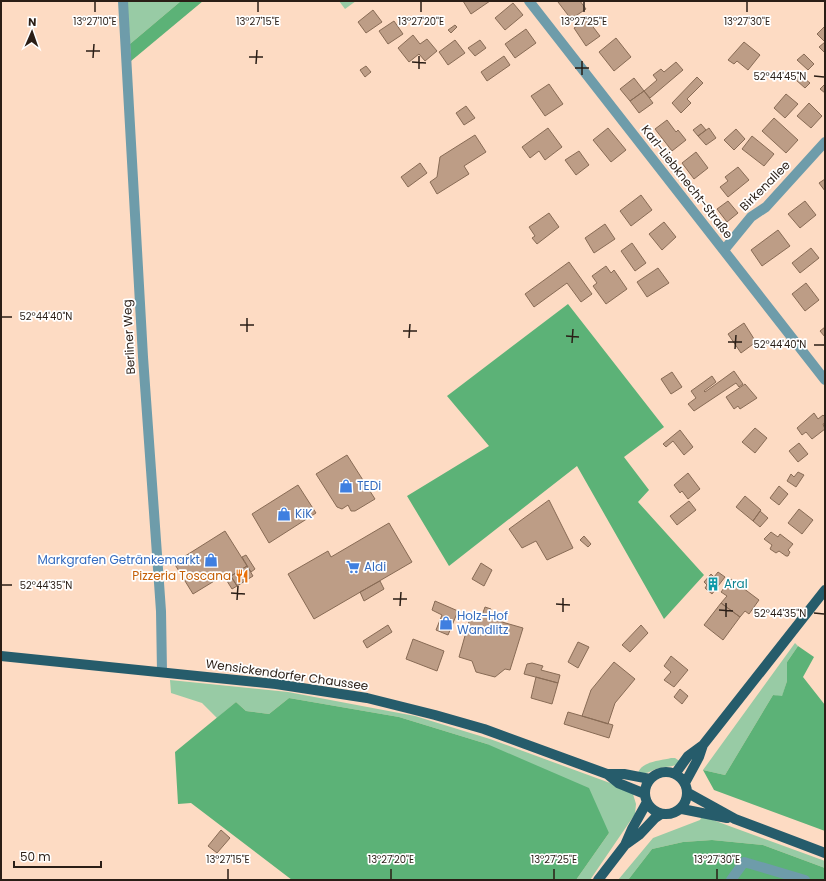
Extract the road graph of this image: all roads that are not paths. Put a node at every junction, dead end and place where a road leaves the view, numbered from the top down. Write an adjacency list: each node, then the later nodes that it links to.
1 (123, 1): 8 (street, Berliner Weg)
2 (529, 1): 4 (street, Karl-Liebknecht-Straße)
3 (825, 142): 4 (street, Birkenallee)
4 (724, 250): 5 (street, Karl-Liebknecht-Straße)
5 (825, 380)
6 (825, 590): 9 (main road)
7 (1, 656): 8 (main road, Wensickendorfer Chaussee)
8 (162, 672): 10 (main road, Wensickendorfer Chaussee)
9 (703, 745): 11 (main road); 13 (main road)
10 (607, 774): 12 (main road, Wensickendorfer Chaussee); 14 (main road, Wensickendorfer Chaussee)
11 (674, 774): 12 (main road); 13 (main road)
12 (650, 779): 14 (main road)
13 (687, 788): 15 (main road); 17 (main road)
14 (646, 798): 16 (main road); 18 (main road)
15 (682, 809): 16 (main road); 17 (main road)
16 (661, 814): 18 (main road)
17 (735, 819): 19 (main road)
18 (625, 845): 20 (main road)
19 (825, 853)
20 (598, 880)
21 (731, 880): 22 (street)
22 (805, 880)

